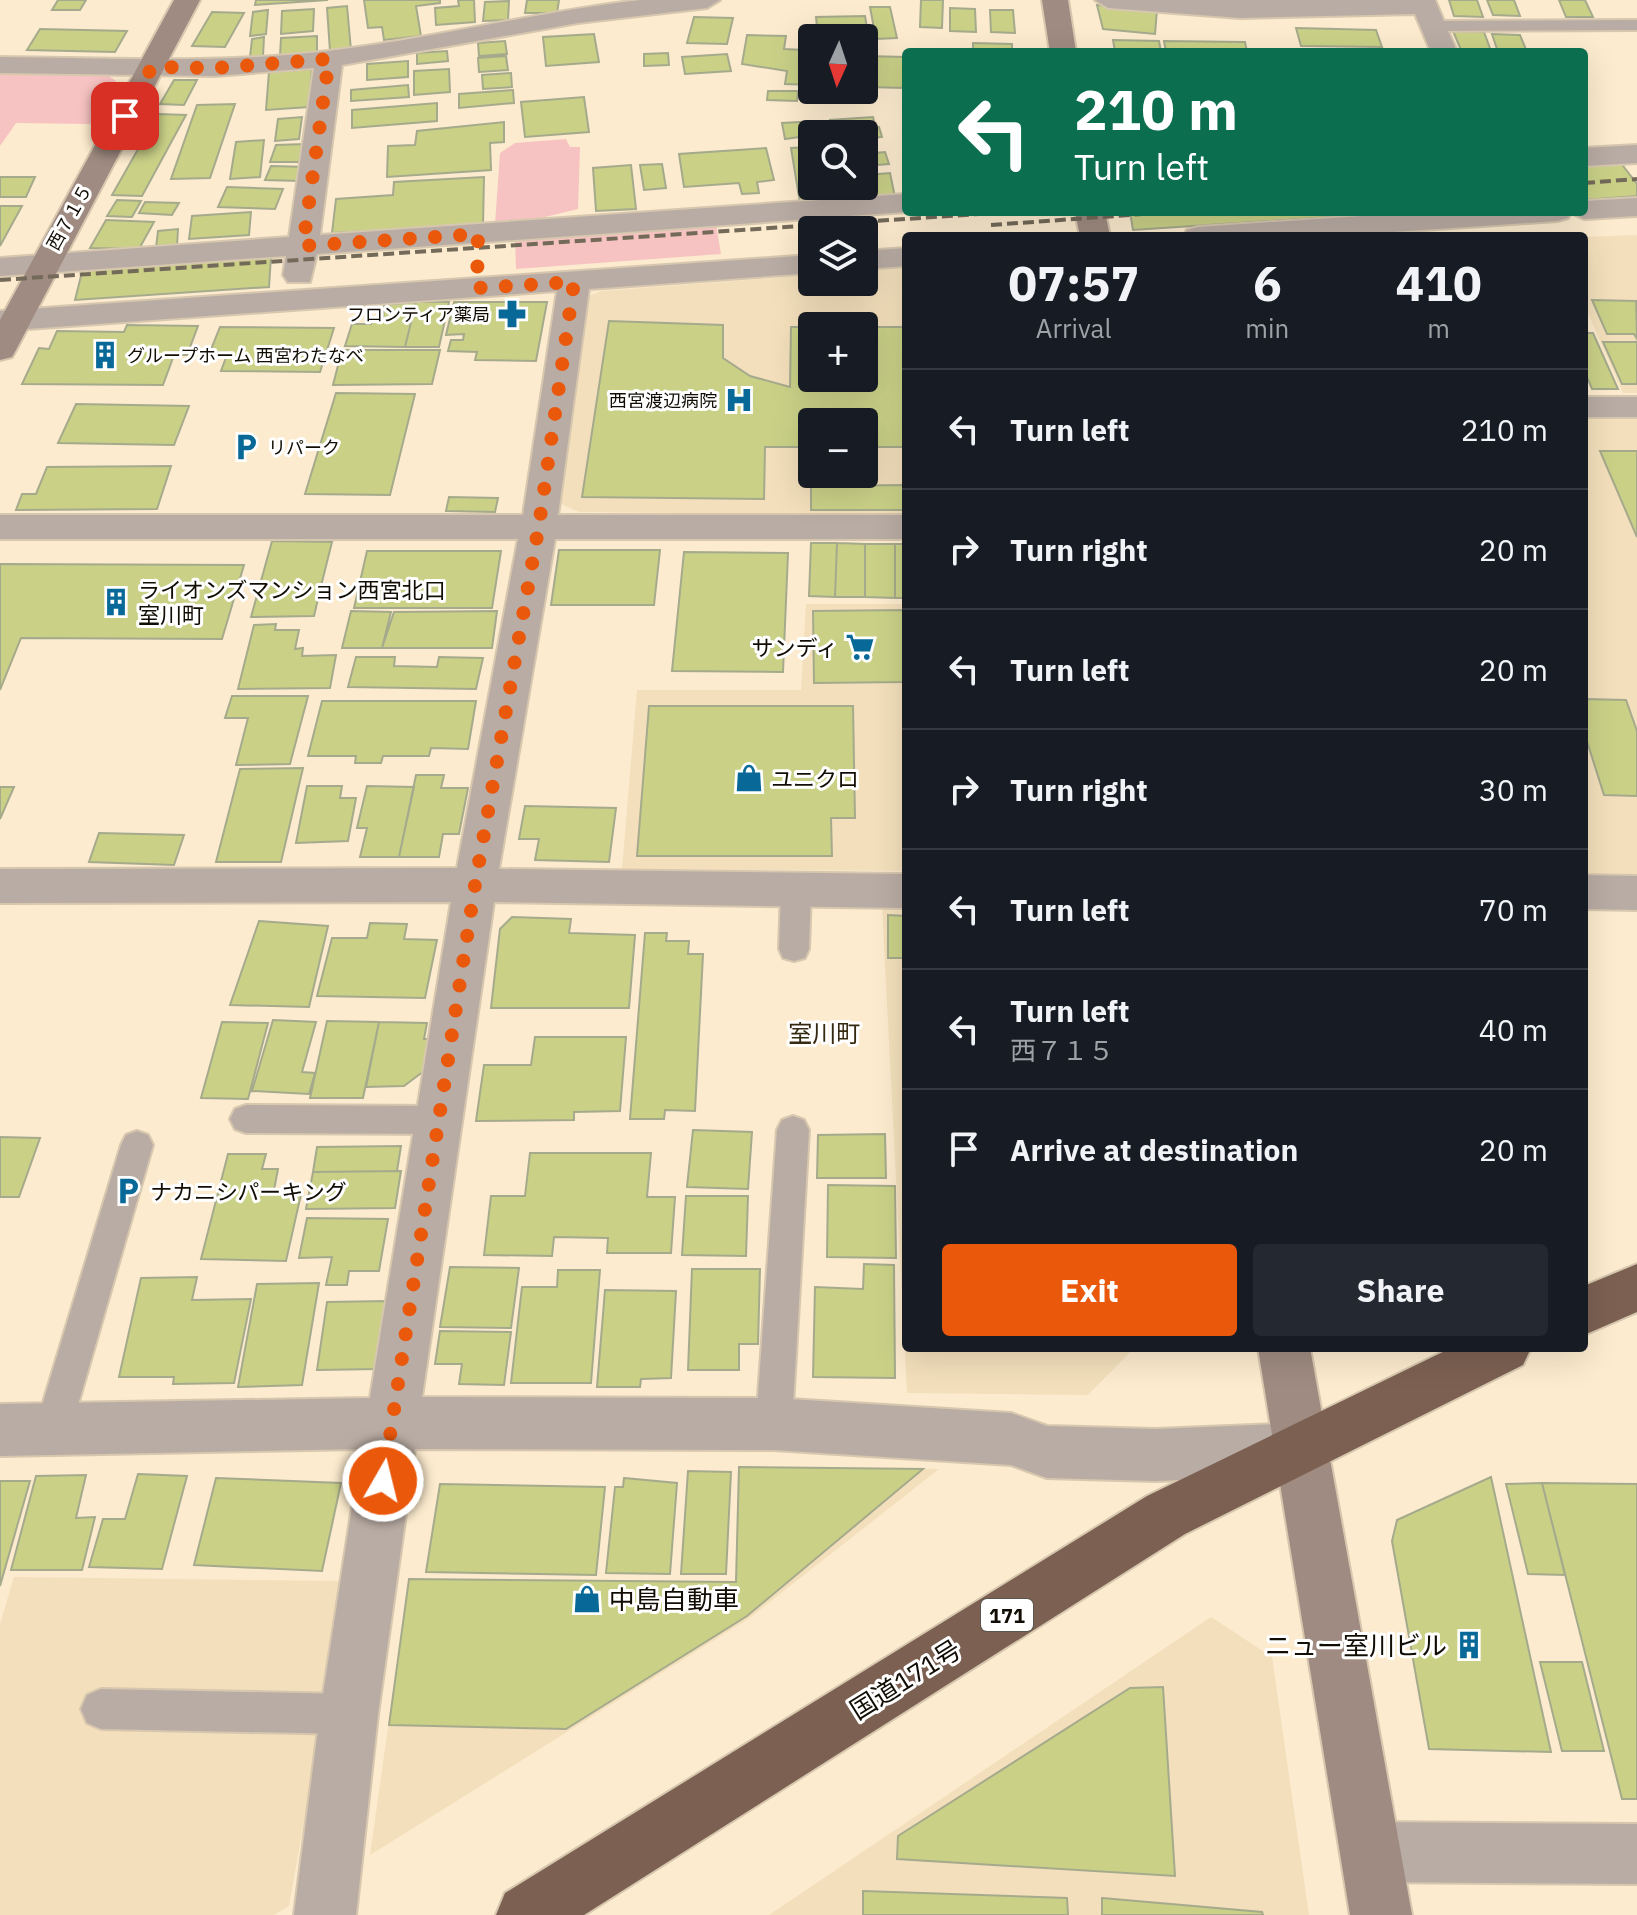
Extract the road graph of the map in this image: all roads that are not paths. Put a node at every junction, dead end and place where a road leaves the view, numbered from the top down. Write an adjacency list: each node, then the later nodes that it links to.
1 (187, 0): 12 (street, 西７１５)
2 (707, 0): 5 (street)
3 (1055, 0): 8 (street)
4 (1108, 0): 6 (street)
5 (578, 8): 10 (street)
6 (1427, 11): 7 (lane); 9 (street)
7 (1637, 25)
8 (1062, 48)
9 (1442, 48)
10 (329, 59): 12 (street); 21 (street)
11 (0, 65): 12 (street)
12 (152, 67): 24 (street, 西７１５)
13 (1637, 154): 14 (street)
14 (1588, 157)
15 (902, 203): 20 (street)
16 (1637, 207): 17 (street)
17 (1588, 210)
18 (1497, 216): 19 (street)
19 (1258, 232)
20 (478, 234): 21 (street); 28 (street)
21 (303, 246): 24 (street); 29 (street)
22 (902, 257): 23 (street)
23 (878, 259)
24 (43, 264): 26 (street); 30 (street, 西７１５)
25 (798, 265): 27 (street)
26 (0, 267)
27 (574, 282): 28 (street); 34 (street)
28 (477, 288): 29 (street)
29 (297, 301): 30 (street)
30 (7, 321): 31 (street, 西７１５)
31 (0, 350)
32 (1588, 407): 33 (street)
33 (1637, 407)
34 (539, 525): 35 (street); 36 (street); 37 (street)
35 (0, 527)
36 (902, 527)
37 (475, 885): 38 (street); 39 (street); 45 (street)
38 (0, 886)
39 (796, 891): 40 (street); 43 (lane)
40 (902, 891)
41 (1588, 892): 42 (street)
42 (1637, 893)
43 (794, 949)
44 (246, 1119): 45 (lane)
45 (440, 1120): 52 (street)
46 (793, 1130): 53 (lane)
47 (137, 1145): 54 (lane)
48 (1637, 1287): 49 (highway)
49 (1588, 1309)
50 (1285, 1352): 56 (street)
51 (1497, 1352): 56 (highway, 国道171号 / 171)
52 (392, 1423): 53 (street); 54 (street); 58 (street)
53 (774, 1424): 56 (street)
54 (53, 1429): 55 (street)
55 (0, 1430)
56 (1301, 1449): 59 (street); 62 (highway, 国道171号 / 171)
57 (101, 1709): 58 (lane)
58 (349, 1714): 61 (street)
59 (1370, 1852): 60 (street); 63 (street)
60 (1637, 1854)
61 (325, 1915)
62 (527, 1915)
63 (1381, 1915)

